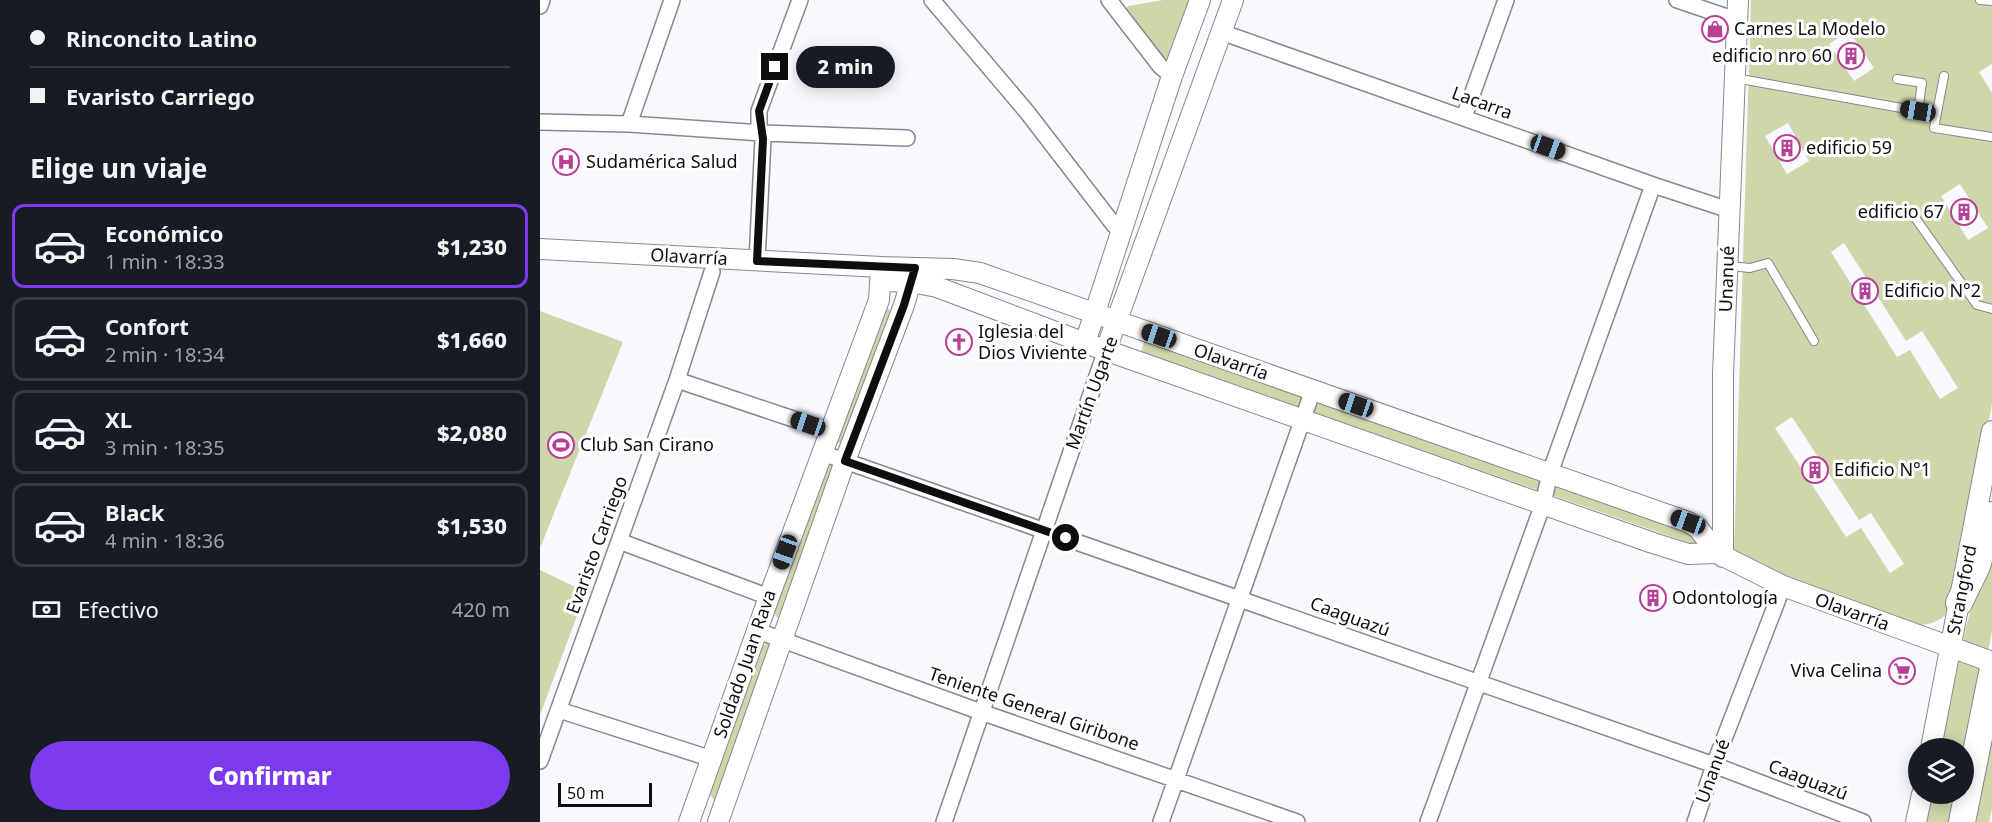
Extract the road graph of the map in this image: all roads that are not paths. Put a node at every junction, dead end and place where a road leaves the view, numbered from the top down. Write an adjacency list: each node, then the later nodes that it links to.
1 (542, 0): 13 (street)
2 (672, 0): 22 (street)
3 (800, 0): 23 (street)
4 (932, 0): 29 (street)
5 (1109, 0): 16 (street)
6 (1200, 0): 16 (street, Martín Ugarte)
7 (1233, 0): 15 (street, Martín Ugarte)
8 (1506, 0): 20 (street)
9 (1677, 0): 14 (street)
10 (1738, 0): 14 (street, Unanué)
11 (1980, 0): 12 (lane)
12 (1992, 1)
13 (540, 6)
14 (1737, 20): 18 (street, Unanué)
15 (1221, 32): 20 (street, Lacarra); 39 (street, Martín Ugarte)
16 (1172, 76): 29 (street, Martín Ugarte)
17 (1944, 76): 24 (lane)
18 (1734, 78): 19 (lane); 27 (street, Unanué)
19 (1897, 79)
20 (1464, 117): 26 (street, Lacarra)
21 (540, 122): 22 (street)
22 (629, 124): 23 (street)
23 (762, 133): 25 (street); 31 (street)
24 (1992, 137)
25 (907, 138)
26 (1653, 185): 27 (street, Lacarra); 50 (street)
27 (1729, 210): 33 (street, Unanué)
28 (1911, 212): 37 (lane)
29 (1121, 231): 38 (street, Martín Ugarte)
30 (540, 249): 31 (street, Olavarría)
31 (757, 261): 35 (street, Olavarría)
32 (540, 262): 34 (street, Olavarría)
33 (1728, 266): 40 (lane); 55 (street, Unanué)
34 (712, 272): 35 (street, Olavarría); 43 (street, Evaristo Carriego)
35 (881, 274): 36 (street, Olavarría); 46 (street, Soldado Juan Rava)
36 (913, 275): 38 (street, Olavarría); 41 (street, Olavarría); 49 (street, Soldado Juan Rava)
37 (1992, 309)
38 (1094, 314): 39 (street, Olavarría); 41 (street, Martín Ugarte)
39 (1118, 322): 42 (street, Martín Ugarte); 44 (street, Olavarría)
40 (1814, 341)
41 (1086, 343): 42 (street, Olavarría)
42 (1107, 350): 45 (street, Olavarría); 53 (street, Martín Ugarte)
43 (677, 380): 46 (street); 54 (street, Evaristo Carriego)
44 (1314, 390): 45 (street); 50 (street, Olavarría)
45 (1303, 419): 51 (street, Olavarría); 58 (street)
46 (829, 431): 48 (street, Soldado Juan Rava)
47 (1992, 431): 59 (street, Strangford)
48 (822, 453): 49 (street, Caaguazú); 57 (street, Soldado Juan Rava)
49 (845, 461): 53 (street, Caaguazú); 61 (street, Soldado Juan Rava)
50 (1550, 473): 51 (street); 55 (street, Olavarría)
51 (1543, 504): 55 (street, Olavarría); 65 (street)
52 (1992, 515): 59 (highway)
53 (1044, 530): 58 (street, Caaguazú); 67 (street, Martín Ugarte)
54 (619, 541): 57 (street); 66 (street, Evaristo Carriego)
55 (1720, 555): 56 (street, Olavarría)
56 (1783, 586): 62 (street, Olavarría); 71 (street, Unanué)
57 (768, 597): 60 (street, Soldado Juan Rava)
58 (1240, 599): 65 (street, Caaguazú); 72 (street)
59 (1959, 603): 62 (street, Strangford)
60 (758, 631): 61 (street, Teniente General Giribone); 69 (street, Soldado Juan Rava)
61 (782, 640): 67 (street, Teniente General Giribone); 75 (street, Soldado Juan Rava)
62 (1959, 650): 63 (street, Olavarría); 68 (street, Strangford)
63 (1992, 662)
64 (1992, 673): 83 (highway)
65 (1478, 683): 71 (street, Caaguazú); 79 (street)
66 (559, 710): 69 (street); 70 (street, Evaristo Carriego)
67 (981, 712): 72 (street, Teniente General Giribone); 76 (street, Martín Ugarte)
68 (1934, 738)
69 (712, 759): 74 (street, Soldado Juan Rava)
70 (540, 761)
71 (1714, 765): 80 (street, Unanué); 81 (street, Caaguazú)
72 (1175, 779): 77 (street); 78 (street, Teniente General Giribone)
73 (1920, 804): 82 (street)
74 (692, 816): 75 (street)
75 (722, 821)
76 (944, 822)
77 (1161, 822)
78 (1297, 822)
79 (1428, 822)
80 (1695, 822)
81 (1863, 822)
82 (1916, 822)
83 (1962, 822)

